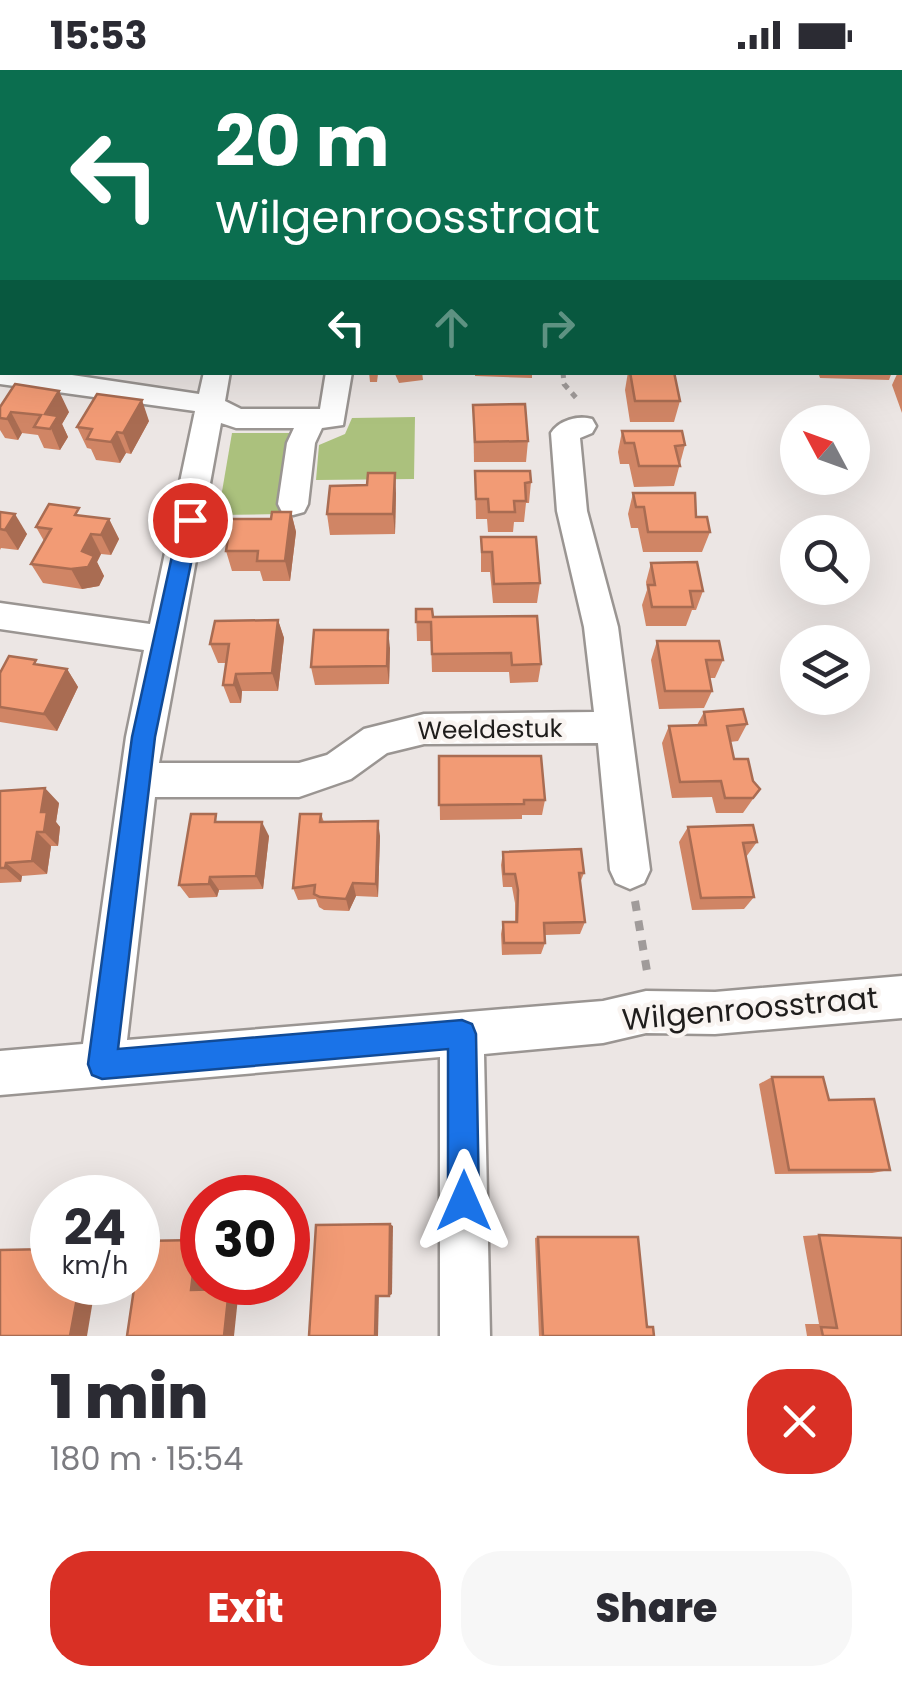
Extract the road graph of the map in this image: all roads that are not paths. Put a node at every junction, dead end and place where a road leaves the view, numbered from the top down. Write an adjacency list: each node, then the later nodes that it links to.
1 (0, 375): 3 (street)
2 (339, 375): 4 (street)
3 (215, 389): 4 (street); 8 (street)
4 (312, 419): 6 (street)
5 (582, 426): 9 (street)
6 (294, 504)
7 (0, 616): 8 (street)
8 (165, 640): 10 (street)
9 (614, 727): 10 (street, Weeldestuk); 11 (street)
10 (138, 780): 14 (street)
11 (630, 870)
12 (901, 1002): 13 (street, Wilgenroosstraat)
13 (462, 1034): 14 (street, Wilgenroosstraat); 16 (street)
14 (102, 1064): 15 (street, Wilgenroosstraat)
15 (0, 1073)
16 (464, 1336)

